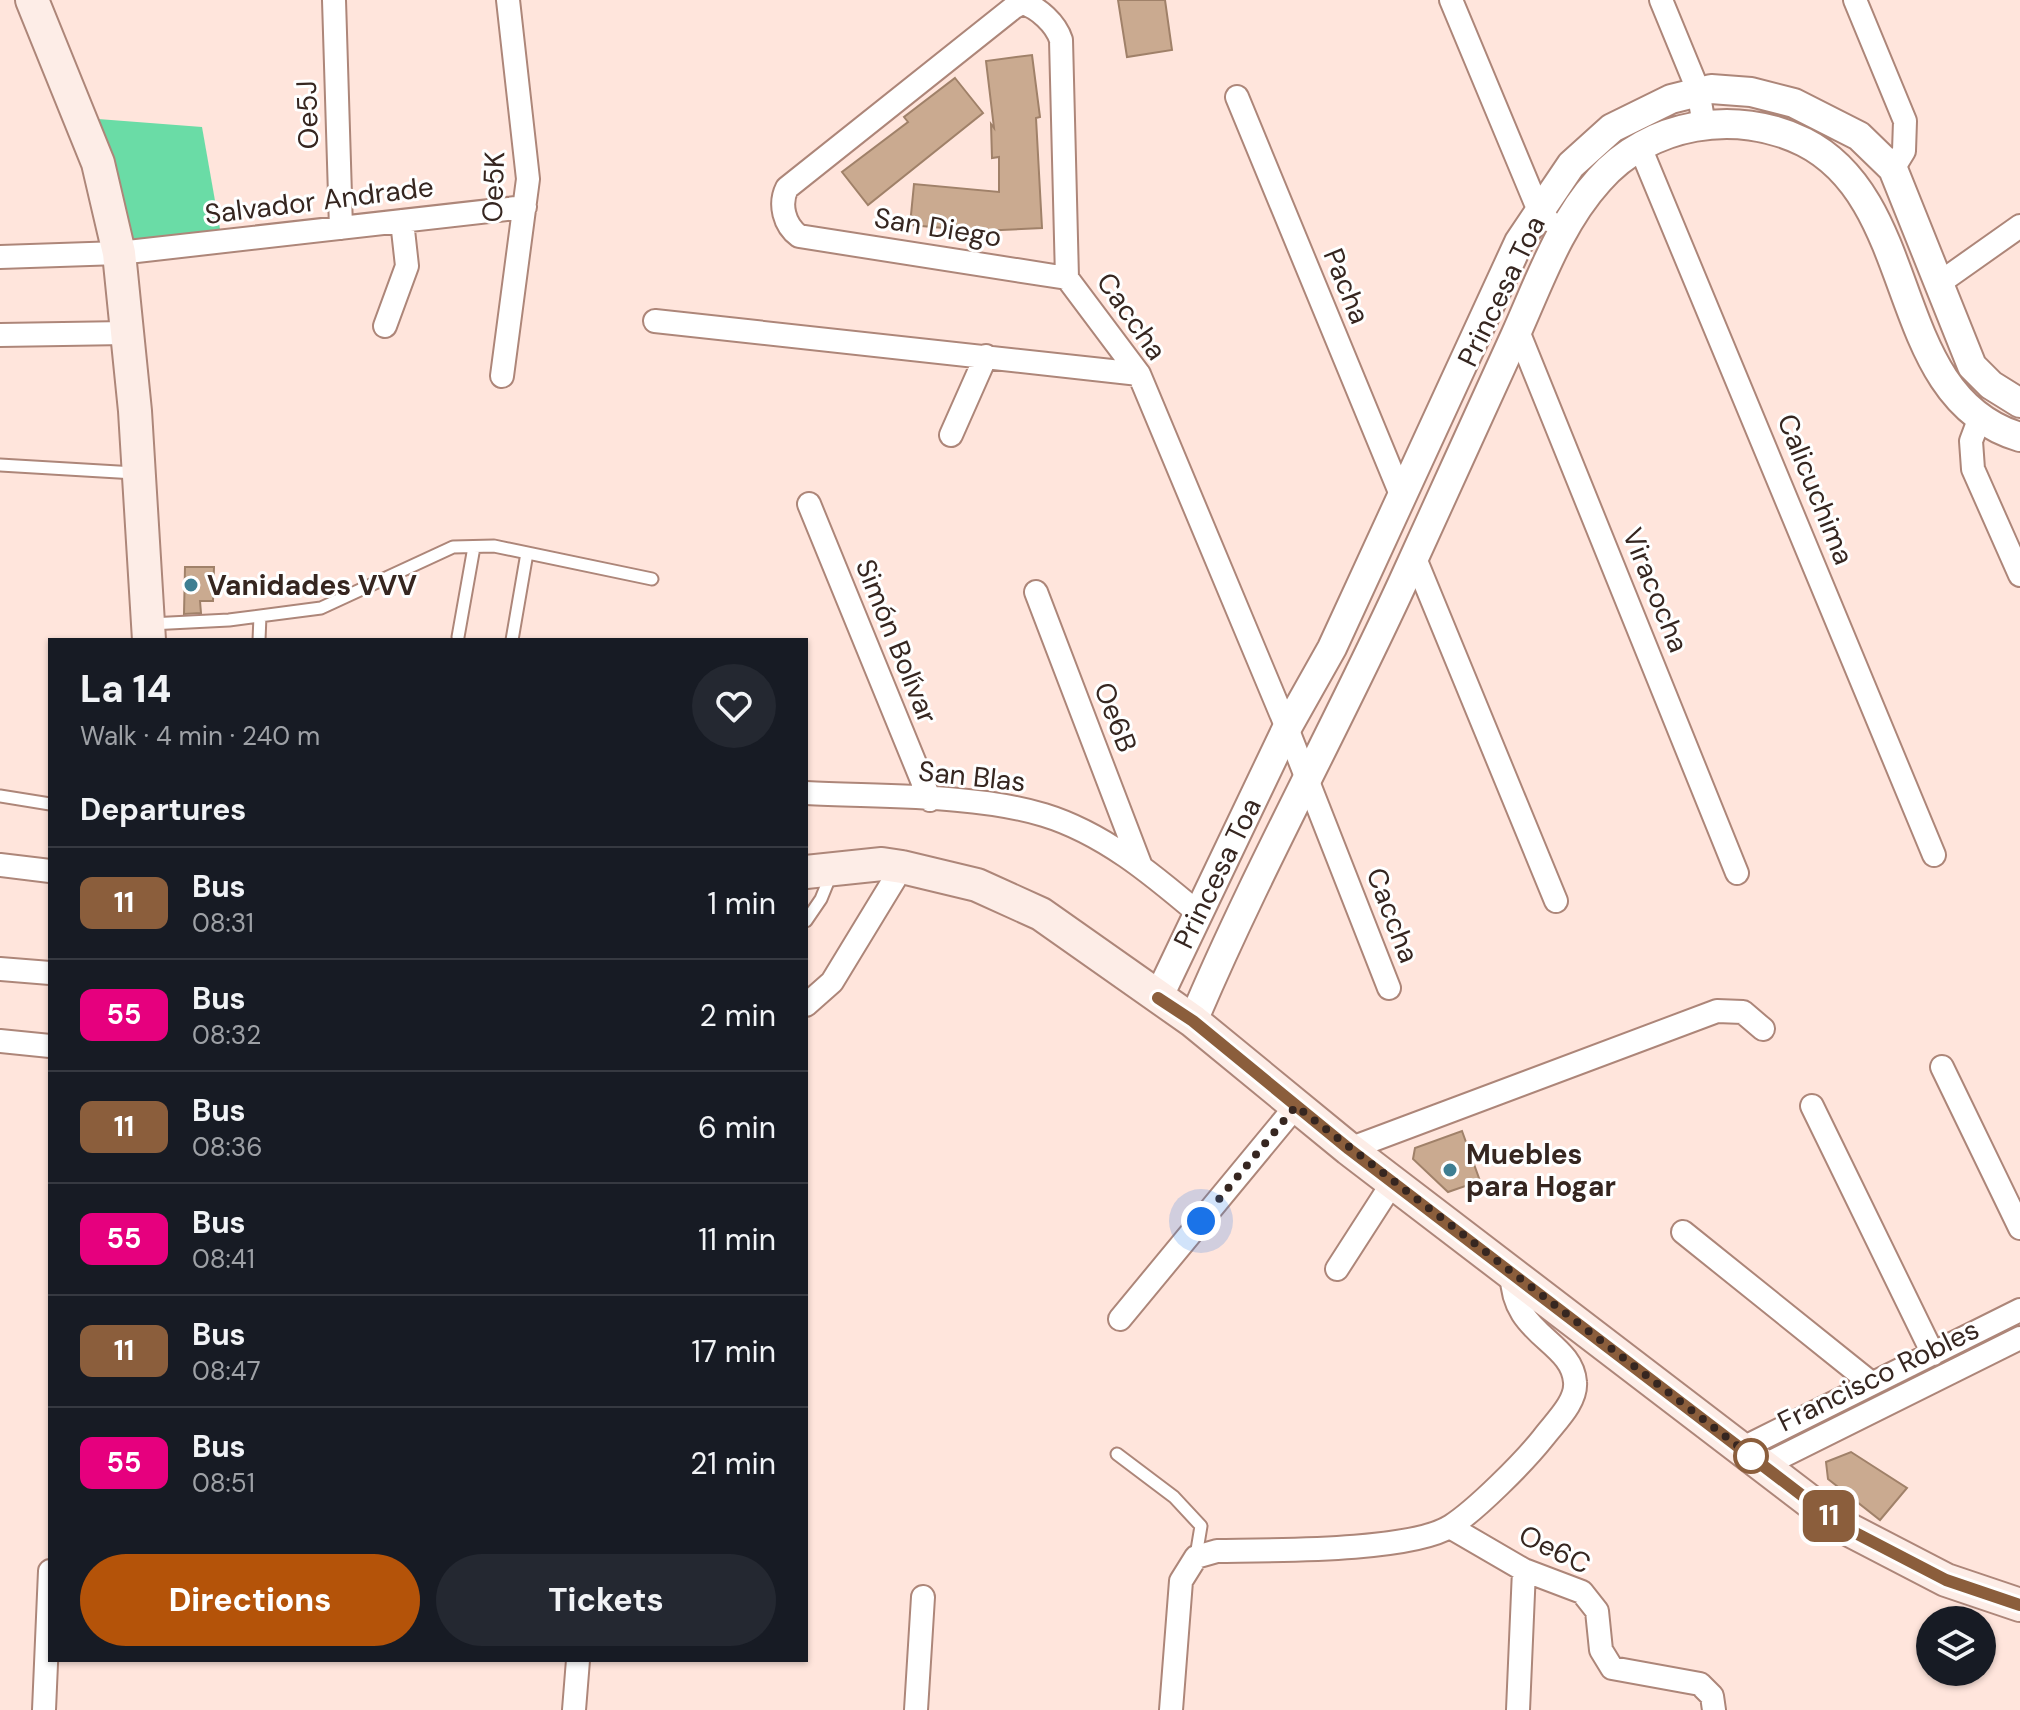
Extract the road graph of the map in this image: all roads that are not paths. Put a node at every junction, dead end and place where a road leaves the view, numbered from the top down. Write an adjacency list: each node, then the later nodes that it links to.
1 (32, 0): 19 (main road)
2 (334, 0): 16 (street, Oe5J)
3 (508, 0): 12 (street, Oe5K)
4 (1451, 0): 13 (street)
5 (1661, 0): 7 (street)
6 (1855, 0): 11 (street)
7 (1698, 90): 9 (street); 11 (street, Princesa Toa); 13 (street, Princesa Toa)
8 (1237, 97): 37 (street, Pacha)
9 (1704, 125): 10 (street, Princesa Toa); 32 (street, Princesa Toa)
10 (1640, 147): 18 (street, Princesa Toa); 56 (street, Calicuchima)
11 (1893, 169): 22 (street, Princesa Toa)
12 (525, 207): 14 (street, Salvador Andrade); 30 (street, Oe5K)
13 (1539, 211): 18 (street); 37 (street, Princesa Toa)
14 (402, 221): 16 (street, Salvador Andrade); 24 (street)
15 (2020, 226): 22 (street)
16 (341, 228): 19 (street, Salvador Andrade)
17 (799, 236): 21 (street, San Diego); 21 (street, Caccha)
18 (1563, 236): 25 (street, Princesa Toa)
19 (119, 253): 20 (street, Salvador Andrade); 26 (main road)
20 (0, 257)
21 (1067, 278): 29 (street, Caccha)
22 (1938, 284): 31 (street, Princesa Toa)
23 (655, 321): 28 (street)
24 (385, 326)
25 (1518, 331): 41 (street, Princesa Toa); 62 (street, Viracocha)
26 (126, 333): 27 (street); 36 (main road)
27 (0, 335)
28 (986, 356): 29 (street); 33 (street)
29 (1139, 374): 50 (street, Caccha)
30 (502, 376)
31 (2020, 403)
32 (1980, 417): 34 (street, Princesa Toa); 42 (street)
33 (951, 435)
34 (2020, 437)
35 (0, 465): 36 (lane)
36 (138, 473): 46 (main road)
37 (1402, 497): 50 (street, Princesa Toa)
38 (809, 504): 54 (street, Simón Bolívar)
39 (474, 547): 40 (lane); 45 (lane); 47 (lane)
40 (527, 553): 43 (lane); 49 (lane)
41 (1414, 556): 51 (street, Princesa Toa); 63 (street)
42 (2020, 575)
43 (652, 579)
44 (1036, 592): 57 (street, Oe6B)
45 (260, 616): 46 (lane); 48 (lane)
46 (148, 632)
47 (458, 637)
48 (259, 638)
49 (512, 638)
50 (1287, 728): 51 (street, Caccha); 64 (street, Princesa Toa)
51 (1307, 781): 68 (street, Caccha); 71 (street, Princesa Toa)
52 (808, 793): 54 (street, San Blas)
53 (0, 796): 55 (lane)
54 (930, 800): 57 (street, San Blas)
55 (48, 804)
56 (1934, 855)
57 (1140, 864): 64 (street, San Blas)
58 (0, 865): 61 (street)
59 (902, 867): 60 (main road); 69 (main road); 70 (street)
60 (820, 870): 65 (lane)
61 (48, 871)
62 (1737, 873)
63 (1556, 901)
64 (1198, 913): 69 (street, Princesa Toa)
65 (808, 918)
66 (0, 969): 67 (street)
67 (48, 973)
68 (1389, 988)
69 (1158, 998): 71 (main road)
70 (808, 1003)
71 (1193, 1021): 76 (main road)
72 (1763, 1029): 78 (street)
73 (0, 1041): 74 (street)
74 (48, 1046)
75 (1942, 1067): 80 (street)
76 (1296, 1106): 78 (main road); 85 (street)
77 (1812, 1106): 87 (street)
78 (1349, 1149): 79 (main road)
79 (1393, 1182): 82 (street); 83 (main road)
80 (2020, 1228)
81 (1683, 1232): 88 (street)
82 (1337, 1269)
83 (1512, 1271): 90 (main road); 91 (street)
84 (2020, 1310): 87 (street)
85 (1120, 1319)
86 (2020, 1338): 90 (street, Francisco Robles)
87 (1933, 1354): 88 (street)
88 (1871, 1383): 90 (street)
89 (1117, 1454): 92 (lane)
90 (1753, 1457): 95 (main road)
91 (1450, 1527): 92 (street); 93 (street, Oe6C)
92 (1196, 1557): 101 (street)
93 (1524, 1570): 102 (street); 103 (street, Oe6C)
94 (923, 1597): 100 (street)
95 (2020, 1605)
96 (48, 1617): 98 (street)
97 (578, 1662): 99 (street)
98 (44, 1710)
99 (574, 1710)
100 (916, 1710)
101 (1171, 1710)
102 (1518, 1710)
103 (1714, 1710)

